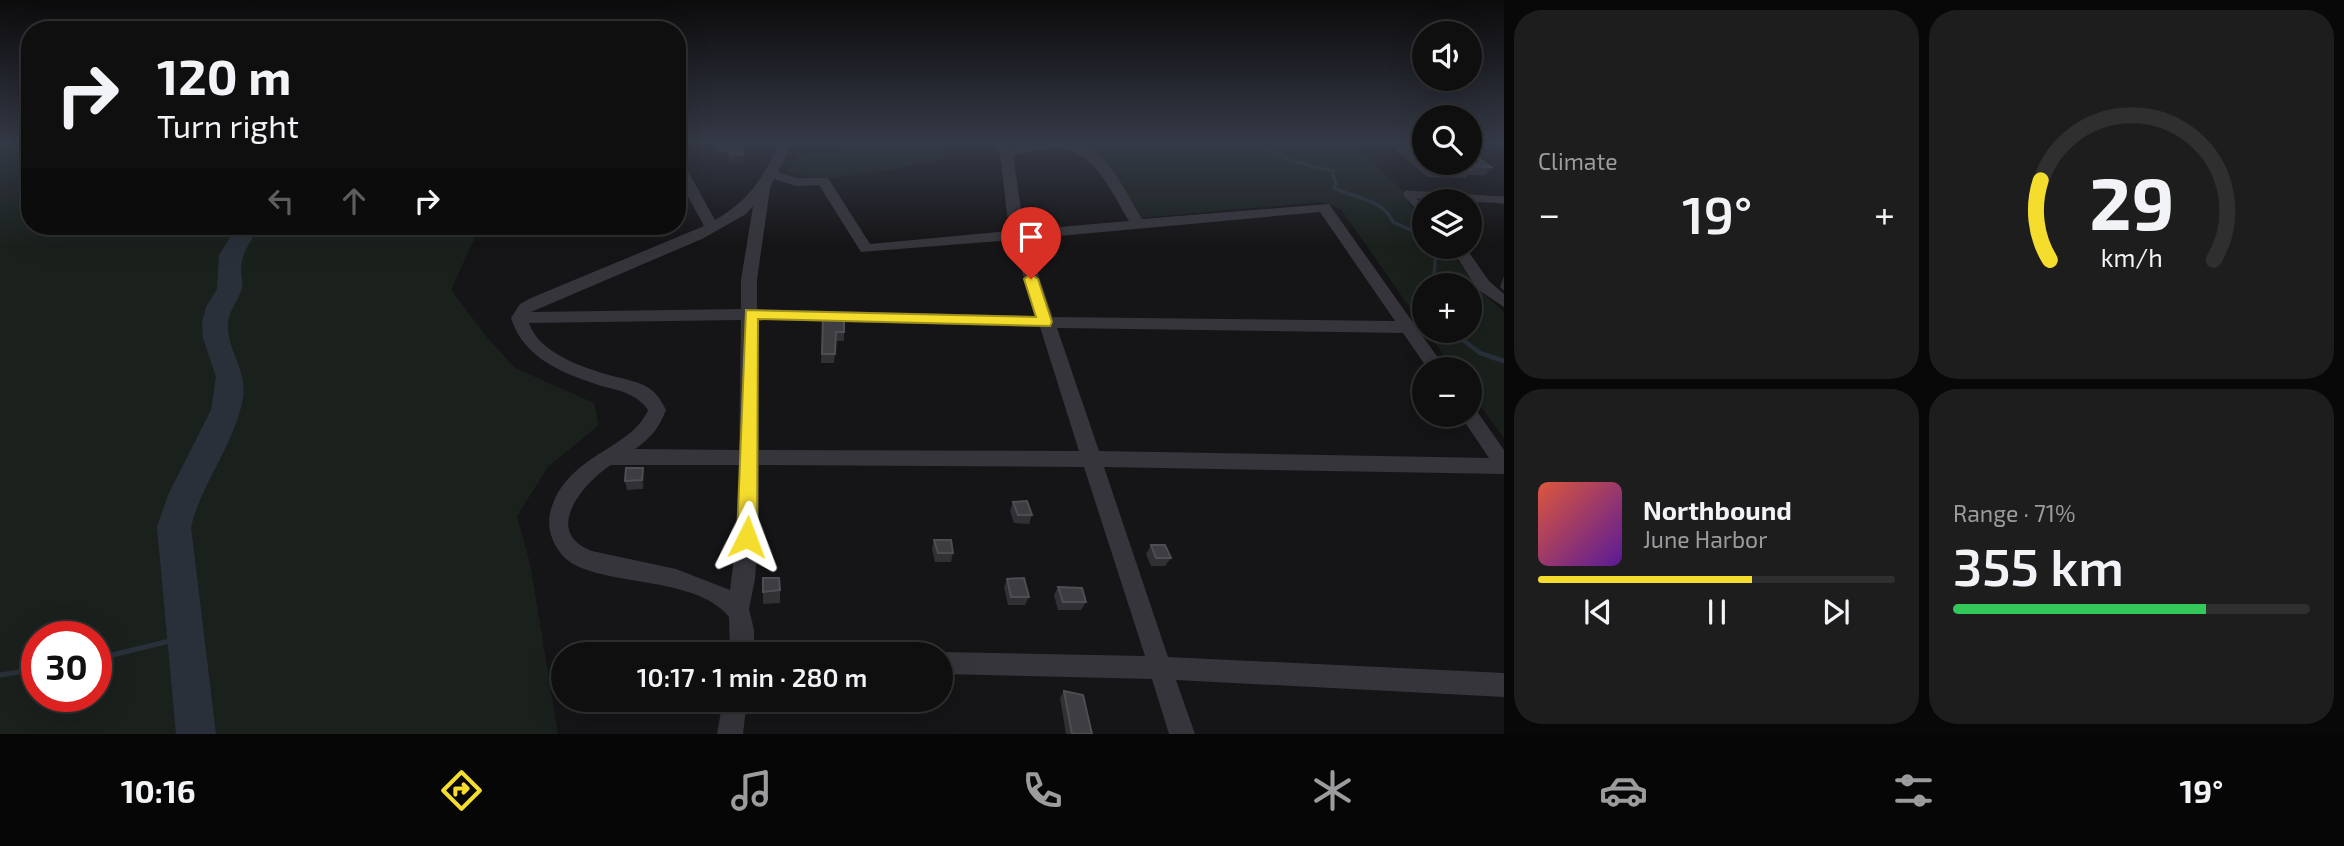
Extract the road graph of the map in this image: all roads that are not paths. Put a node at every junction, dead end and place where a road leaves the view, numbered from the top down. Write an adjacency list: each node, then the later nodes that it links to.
1 (770, 176): 5 (street)
2 (1006, 176): 10 (street)
3 (1107, 176): 8 (street)
4 (686, 180): 9 (street)
5 (768, 181): 9 (street); 10 (street); 13 (street)
6 (1482, 199): 7 (lane)
7 (1504, 200)
8 (1138, 224): 10 (street); 16 (street)
9 (713, 228): 14 (street)
10 (1018, 235): 15 (street)
11 (1466, 259): 12 (street)
12 (1504, 302)
13 (751, 314): 14 (street); 15 (street); 20 (street)
14 (519, 318): 19 (street)
15 (1045, 322): 16 (street); 21 (street)
16 (1408, 327): 17 (street)
17 (1429, 357)
18 (1477, 427): 22 (street)
19 (606, 457): 20 (street); 23 (street)
20 (748, 457): 21 (street); 23 (street)
21 (1090, 459): 22 (street); 26 (street)
22 (1504, 466)
23 (737, 610): 24 (street)
24 (743, 642)
25 (953, 663): 26 (street)
26 (1159, 668): 27 (street); 30 (street)
27 (1504, 685)
28 (733, 712): 29 (street)
29 (730, 734)
30 (1182, 734)

